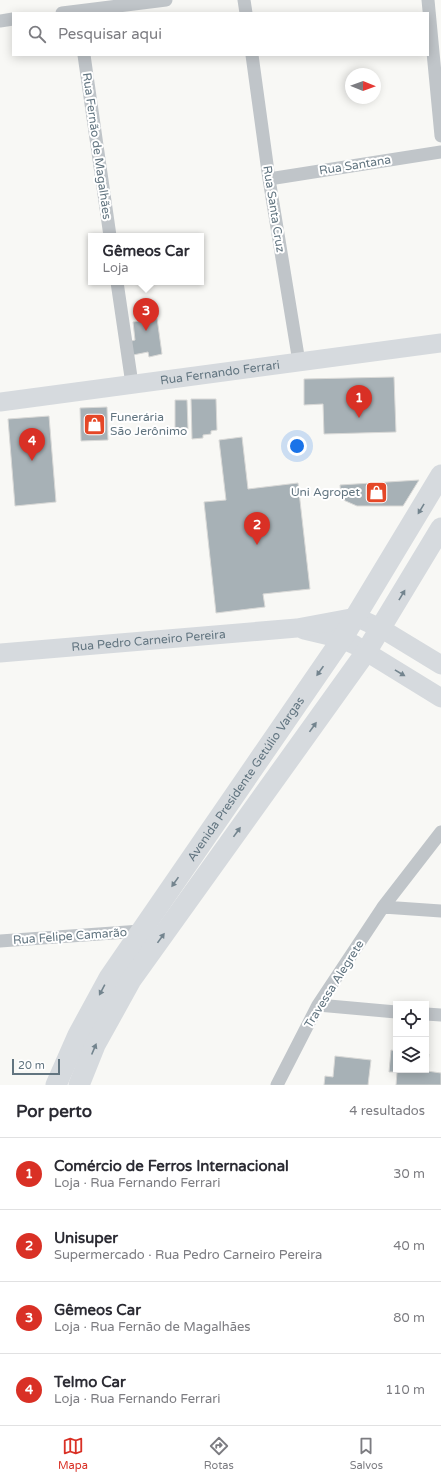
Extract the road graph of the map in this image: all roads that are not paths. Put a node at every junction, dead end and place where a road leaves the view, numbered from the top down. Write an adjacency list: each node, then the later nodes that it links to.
1 (166, 0): 4 (street)
2 (244, 0): 6 (street)
3 (428, 0): 11 (street)
4 (78, 8): 5 (street)
5 (65, 12)
6 (246, 12)
7 (12, 19): 8 (street)
8 (0, 21)
9 (84, 56): 14 (street, Rua Fernão de Magalhães)
10 (252, 56): 13 (street, Rua Santa Cruz)
11 (441, 136)
12 (441, 152): 13 (street, Rua Santana)
13 (269, 179): 17 (street, Rua Santa Cruz)
14 (110, 233)
15 (117, 285): 18 (street)
16 (441, 343): 17 (main road, Rua Fernando Ferrari)
17 (299, 362): 18 (main road, Rua Fernando Ferrari)
18 (132, 384): 19 (main road, Rua Fernando Ferrari)
19 (0, 402)
20 (441, 475): 22 (main road, Avenida Presidente Getúlio Vargas, one-way to 22)
21 (441, 528): 24 (main road, Avenida Presidente Getúlio Vargas, one-way to 21)
22 (356, 617): 23 (main road, Rua Pedro Carneiro Pereira); 24 (main road); 25 (main road, Avenida Presidente Getúlio Vargas)
23 (297, 628): 25 (main road, Rua Pedro Carneiro Pereira); 27 (main road, Rua Pedro Carneiro Pereira)
24 (382, 629): 26 (main road, Avenida Presidente Getúlio Vargas); 28 (main road)
25 (342, 639): 26 (main road, Rua Pedro Carneiro Pereira); 33 (main road, Avenida Presidente Getúlio Vargas, one-way to 33)
26 (366, 652): 29 (main road, Rua Pedro Carneiro Pereira, one-way to 29); 40 (main road, Avenida Presidente Getúlio Vargas, one-way to 26)
27 (0, 653)
28 (441, 664)
29 (441, 698)
30 (441, 832): 31 (street, Travessa Alegrete)
31 (383, 907): 32 (street); 35 (street, Travessa Alegrete)
32 (441, 911)
33 (141, 931): 34 (street, Rua Felipe Camarão); 39 (main road, Avenida Presidente Getúlio Vargas, one-way to 39)
34 (0, 941)
35 (318, 1005): 36 (street); 41 (street, Travessa Alegrete)
36 (393, 1012)
37 (429, 1014): 38 (street)
38 (441, 1015)
39 (56, 1085)
40 (79, 1085)
41 (277, 1085)

